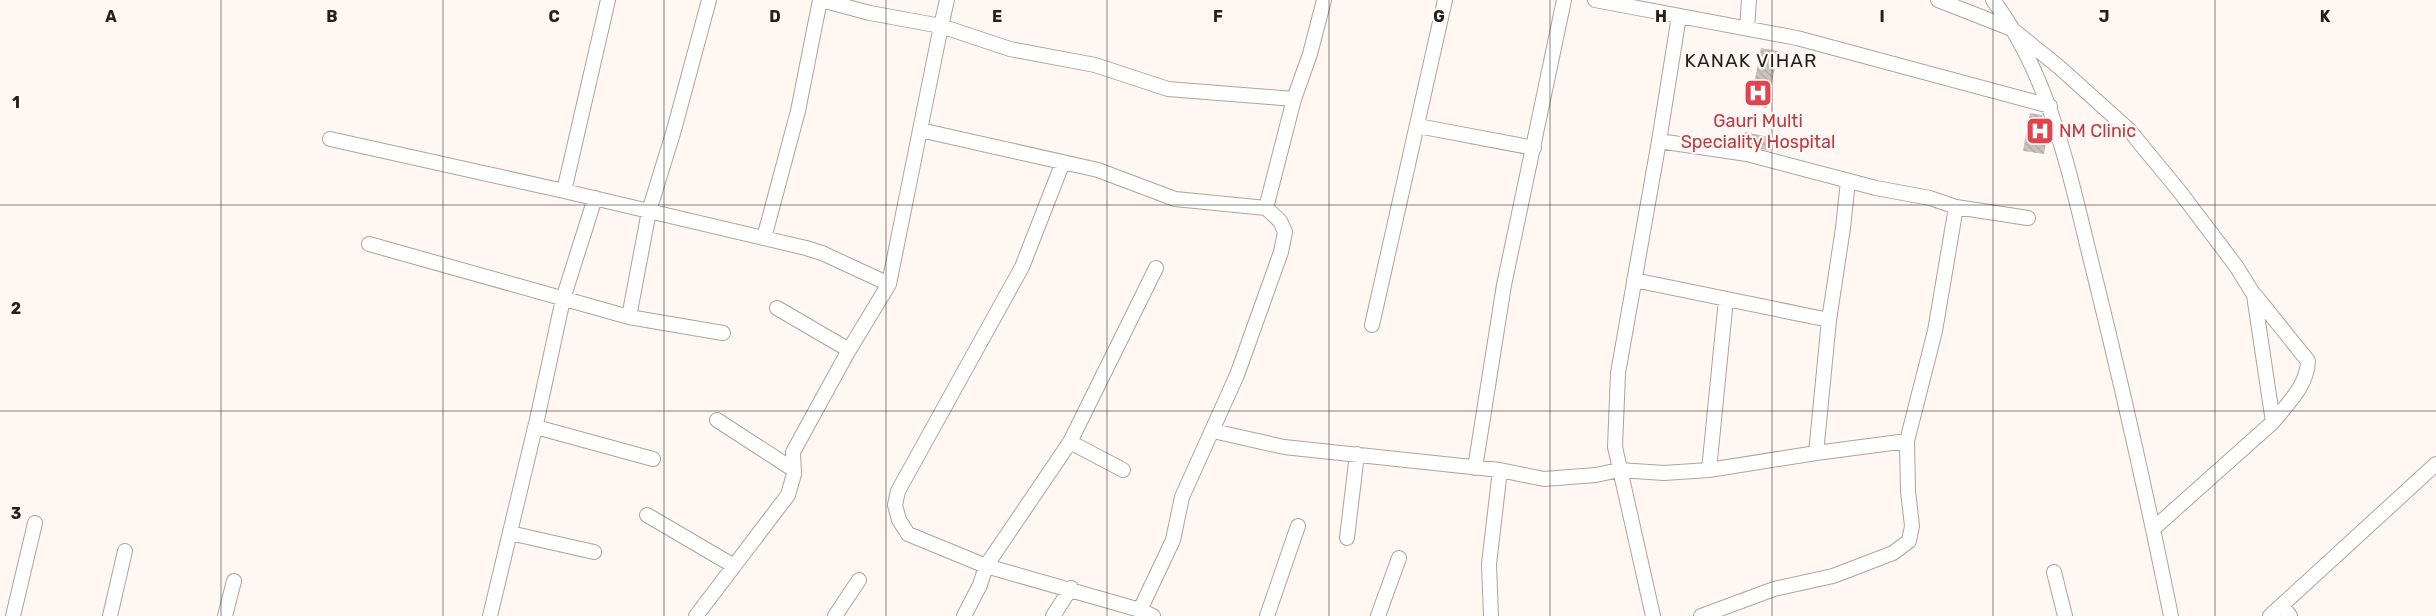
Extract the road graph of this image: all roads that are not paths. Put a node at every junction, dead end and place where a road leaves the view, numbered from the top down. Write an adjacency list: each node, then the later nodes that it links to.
1 (608, 0): 25 (street)
2 (709, 0): 29 (street)
3 (821, 0): 13 (street); 31 (street)
4 (947, 0): 13 (street)
5 (1324, 0): 16 (street)
6 (1445, 0): 18 (street)
7 (1564, 0): 22 (street)
8 (1595, 0): 12 (street)
9 (1749, 0): 14 (street)
10 (1938, 0): 15 (street)
11 (1993, 0): 15 (street)
12 (1679, 16): 14 (street); 21 (street)
13 (941, 26): 16 (street); 19 (street)
14 (1747, 28): 17 (street)
15 (2012, 29): 17 (street); 36 (street)
16 (1294, 99): 28 (street)
17 (2050, 106): 64 (street)
18 (1418, 126): 22 (street); 42 (street)
19 (920, 130): 23 (street); 35 (street)
20 (330, 139): 25 (street)
21 (1659, 141): 24 (street); 34 (street)
22 (1534, 148): 55 (street)
23 (1063, 162): 28 (street); 71 (street)
24 (1848, 181): 27 (street); 41 (street)
25 (564, 191): 26 (street)
26 (595, 198): 29 (street); 37 (street)
27 (1956, 207): 30 (street); 49 (street)
28 (1266, 208): 48 (street)
29 (649, 211): 31 (street); 40 (street)
30 (2028, 218)
31 (764, 238): 35 (street)
32 (369, 244): 37 (street)
33 (1156, 268): 50 (street)
34 (1634, 280): 38 (street); 59 (street)
35 (889, 284): 44 (street)
36 (2254, 295): 46 (street); 46 (street)
37 (563, 299): 40 (street); 47 (street)
38 (1726, 299): 41 (street); 60 (street)
39 (777, 308): 44 (street)
40 (628, 317): 43 (street)
41 (1829, 320): 51 (street)
42 (1372, 325)
43 (723, 333)
44 (849, 350): 56 (street)
45 (717, 420): 56 (street)
46 (2273, 422): 64 (street)
47 (536, 427): 53 (street); 65 (street)
48 (1213, 431): 52 (street); 77 (street)
49 (1907, 441): 51 (street); 90 (street)
50 (1070, 442): 57 (street); 71 (street)
51 (1816, 452): 60 (street)
52 (1358, 454): 55 (street); 66 (street)
53 (653, 459)
54 (2436, 464): 76 (street)
55 (1475, 468): 58 (street)
56 (794, 470): 70 (street)
57 (1123, 470)
58 (1500, 470): 59 (street); 88 (street)
59 (1619, 470): 60 (street); 89 (street)
60 (1710, 470)
61 (647, 515): 70 (street)
62 (35, 523): 78 (street)
63 (1298, 526): 86 (street)
64 (2153, 529): 92 (street)
65 (510, 533): 68 (street); 81 (street)
66 (1347, 538)
67 (125, 551): 79 (street)
68 (594, 552)
69 (1400, 558): 87 (street)
70 (734, 566): 82 (street)
71 (986, 566): 75 (street); 84 (street)
72 (2054, 572): 91 (street)
73 (859, 580): 83 (street)
74 (234, 582): 80 (street)
75 (1071, 588): 77 (street); 85 (street)
76 (2286, 610): 93 (street)
77 (1146, 613)
78 (14, 616)
79 (110, 616)
80 (225, 616)
81 (490, 616)
82 (696, 616)
83 (835, 616)
84 (964, 616)
85 (1053, 616)
86 (1267, 616)
87 (1378, 616)
88 (1491, 616)
89 (1653, 616)
90 (1701, 616)
91 (2065, 616)
92 (2171, 616)
93 (2270, 616)

